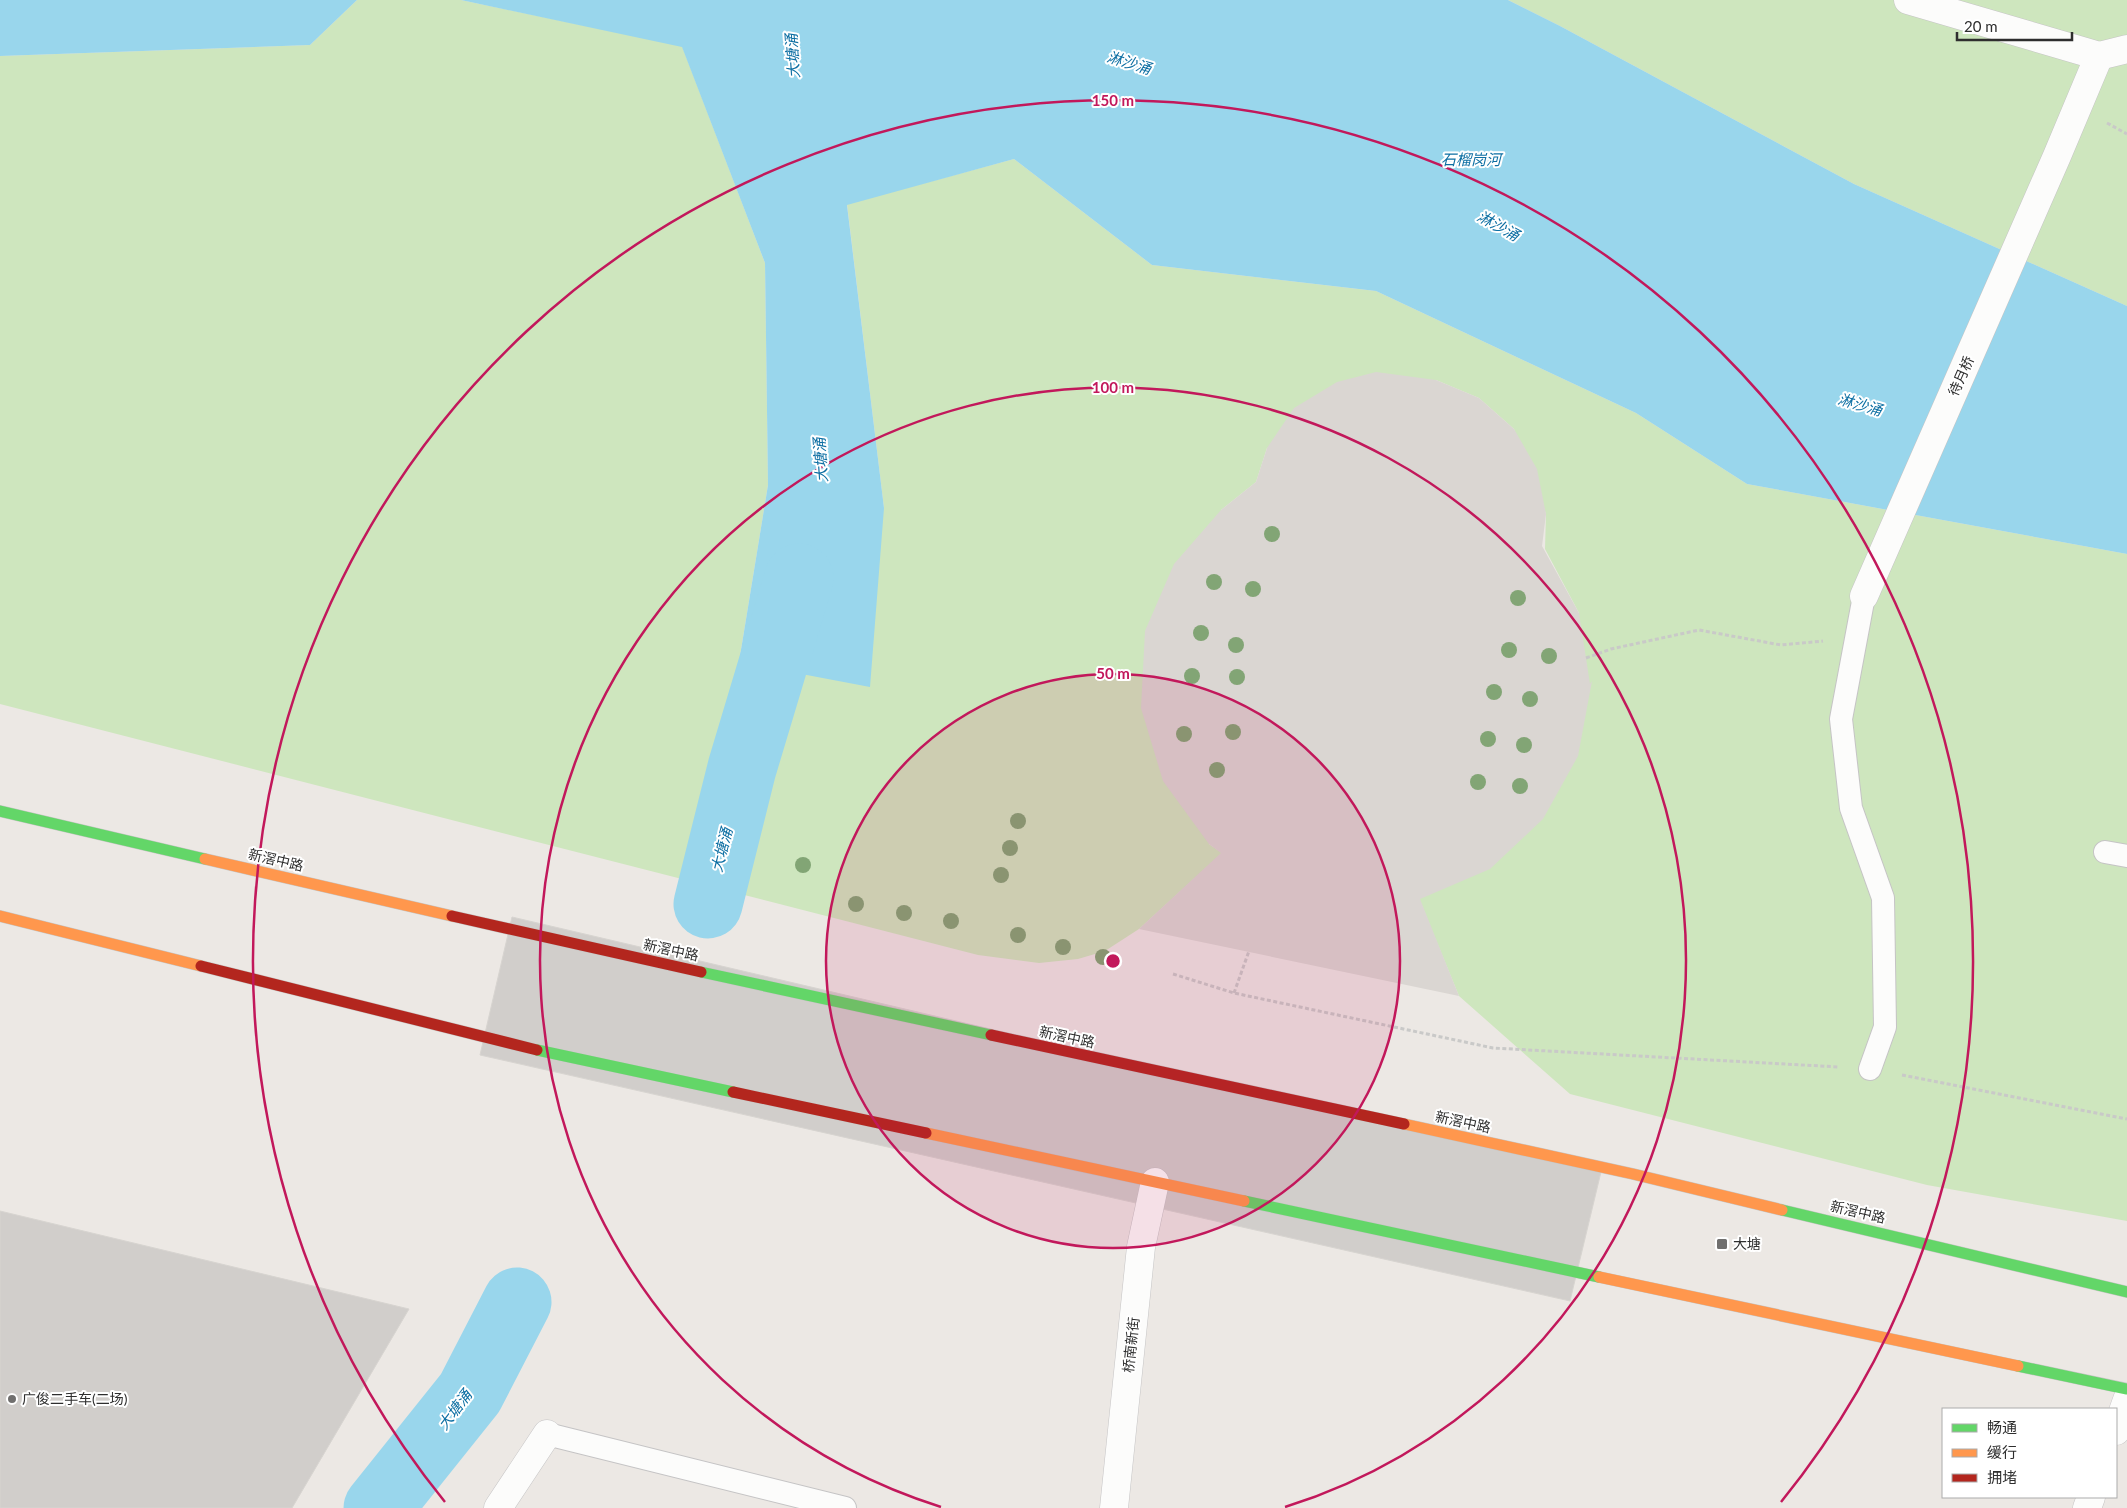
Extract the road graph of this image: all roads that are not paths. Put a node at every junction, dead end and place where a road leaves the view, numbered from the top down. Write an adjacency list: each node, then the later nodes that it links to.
1 (1908, 0): 3 (street)
2 (2127, 49): 3 (street)
3 (2099, 56): 4 (street, 待月桥)
4 (1864, 596): 9 (lane)
5 (0, 811): 11 (highway, 新滘中路)
6 (2105, 852): 7 (lane)
7 (2127, 856)
8 (0, 916): 10 (highway)
9 (1870, 1069)
10 (1155, 1182): 12 (highway); 18 (street, 桥南新街)
11 (2127, 1292)
12 (2127, 1389)
13 (2127, 1400): 14 (street)
14 (2117, 1428)
15 (546, 1434): 16 (street); 17 (lane)
16 (498, 1508)
17 (845, 1508)
18 (1114, 1508)

